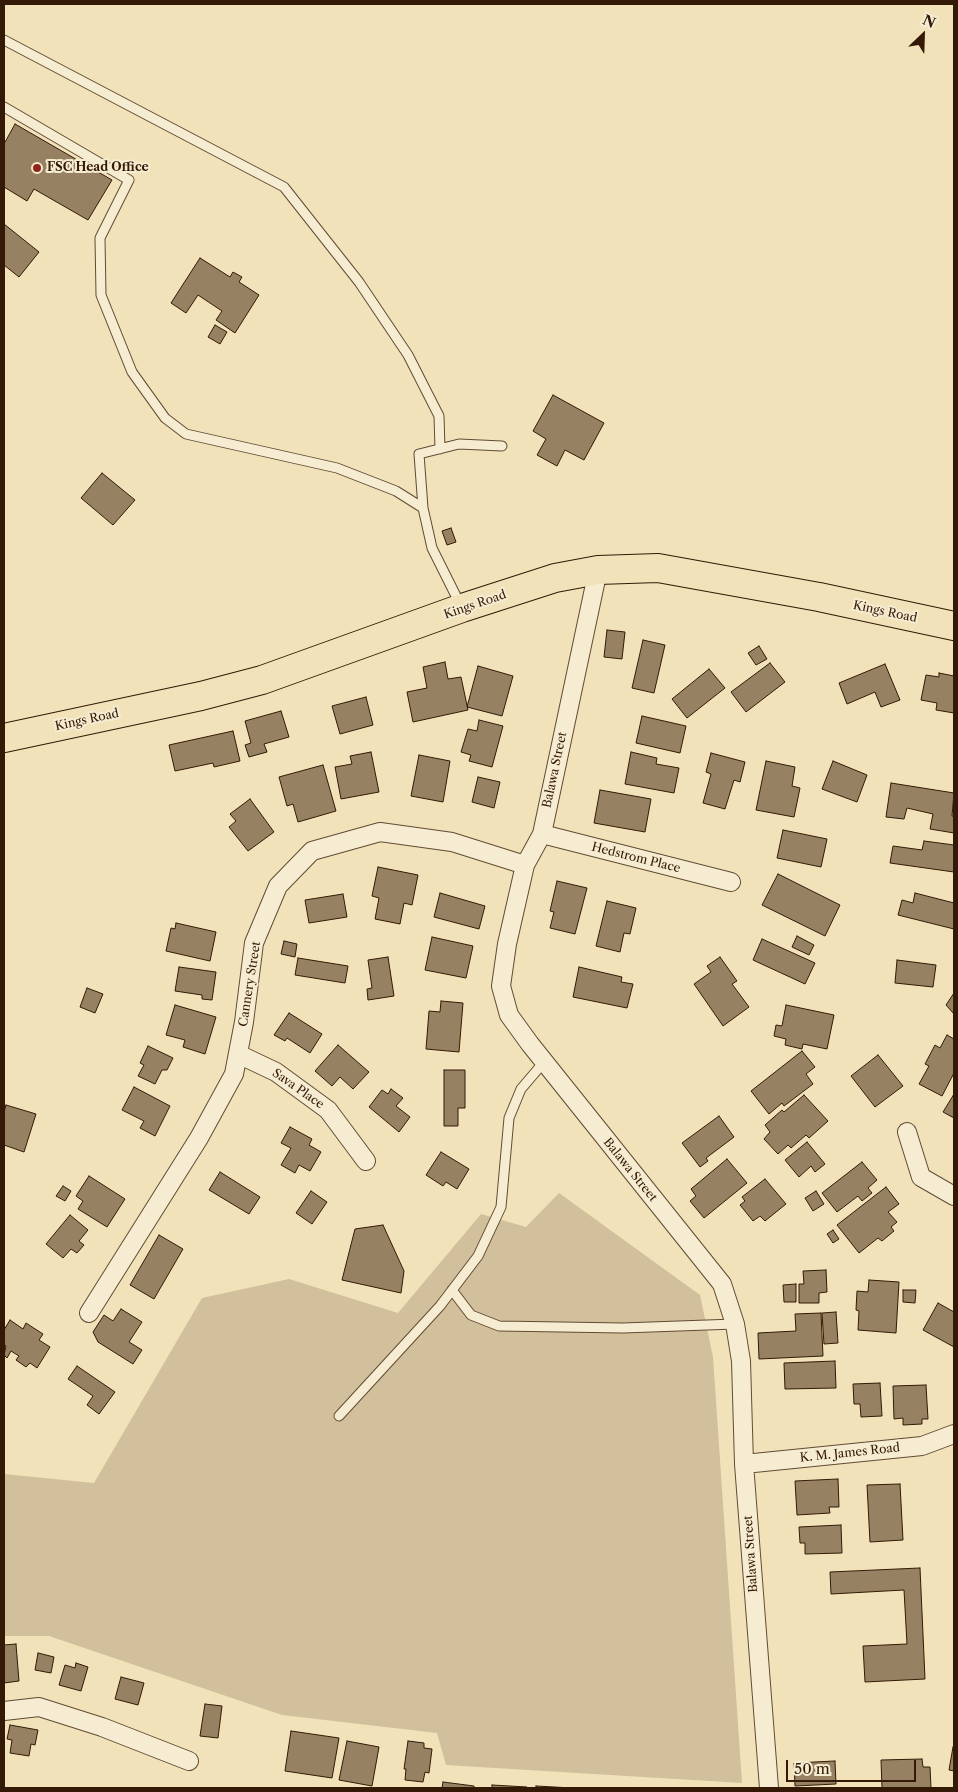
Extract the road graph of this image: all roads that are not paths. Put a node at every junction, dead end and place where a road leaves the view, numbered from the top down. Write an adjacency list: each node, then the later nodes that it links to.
1 (4, 40): 4 (lane)
2 (4, 107): 5 (lane)
3 (502, 446): 4 (lane)
4 (440, 449): 5 (lane)
5 (423, 508): 7 (lane)
6 (598, 570): 7 (highway, Kings Road); 8 (highway, Kings Road); 10 (street, Balawa Street)
7 (462, 608): 9 (highway, Kings Road)
8 (954, 626)
9 (4, 738)
10 (542, 834): 11 (street, Balawa Street); 12 (street, Hedstrom Place)
11 (526, 865): 13 (street, Cannery Street); 14 (street, Balawa Street)
12 (731, 882)
13 (238, 1054): 16 (street, Sava Place); 19 (street, Cannery Street)
14 (544, 1062): 18 (lane); 20 (street, Balawa Street)
15 (907, 1132): 17 (street)
16 (366, 1162)
17 (954, 1196)
18 (452, 1290): 20 (lane); 21 (lane)
19 (89, 1314)
20 (734, 1324): 23 (street, Balawa Street)
21 (339, 1416)
22 (954, 1434): 23 (street, K. M. James Road)
23 (744, 1464): 26 (street, Balawa Street)
24 (4, 1711): 25 (street)
25 (189, 1761)
26 (769, 1788)

